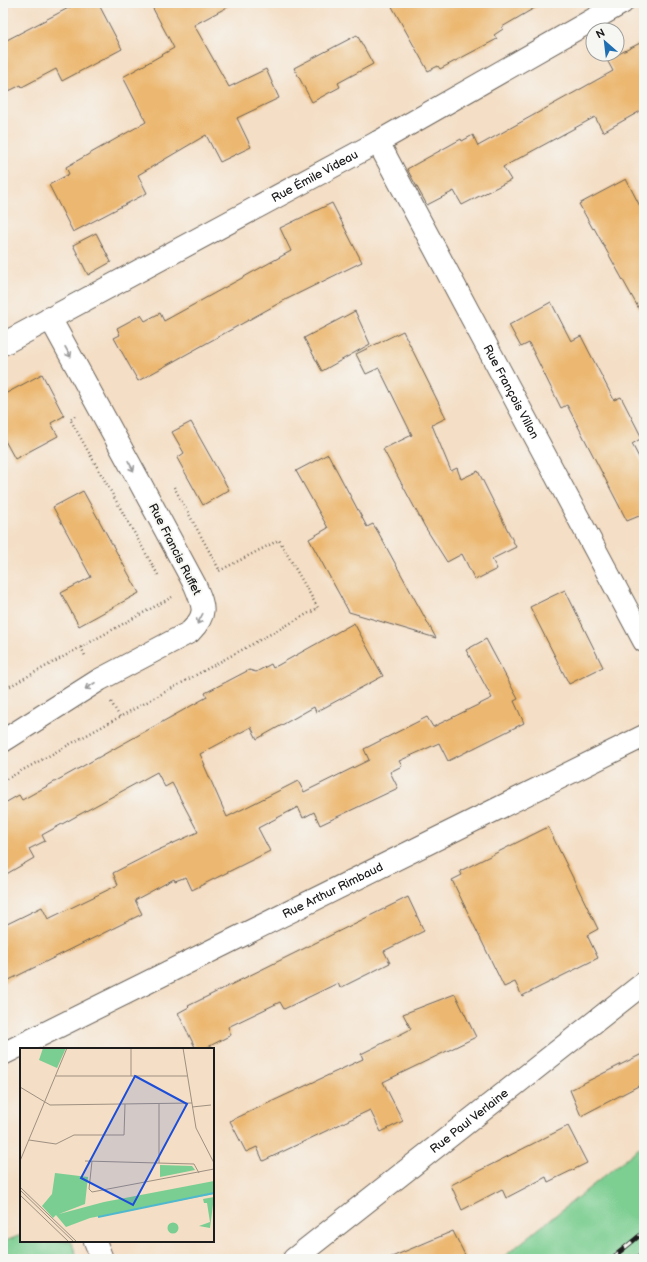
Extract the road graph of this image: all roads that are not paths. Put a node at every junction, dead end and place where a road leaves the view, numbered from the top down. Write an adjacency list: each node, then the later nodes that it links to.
1 (622, 3): 2 (street, Rue Émile Videau)
2 (378, 142): 3 (street, Rue Émile Videau); 5 (street, Rue François Villon)
3 (50, 318): 4 (street, Rue Émile Videau); 7 (street, Rue Francis Ruffet, one-way to 7)
4 (3, 344)
5 (644, 641)
6 (644, 736): 9 (street, Rue Arthur Rimbaud)
7 (3, 741)
8 (644, 983): 12 (street, Rue Paul Verlaine)
9 (16, 1049)
10 (95, 1242): 11 (street)
11 (102, 1259)
12 (294, 1259)

